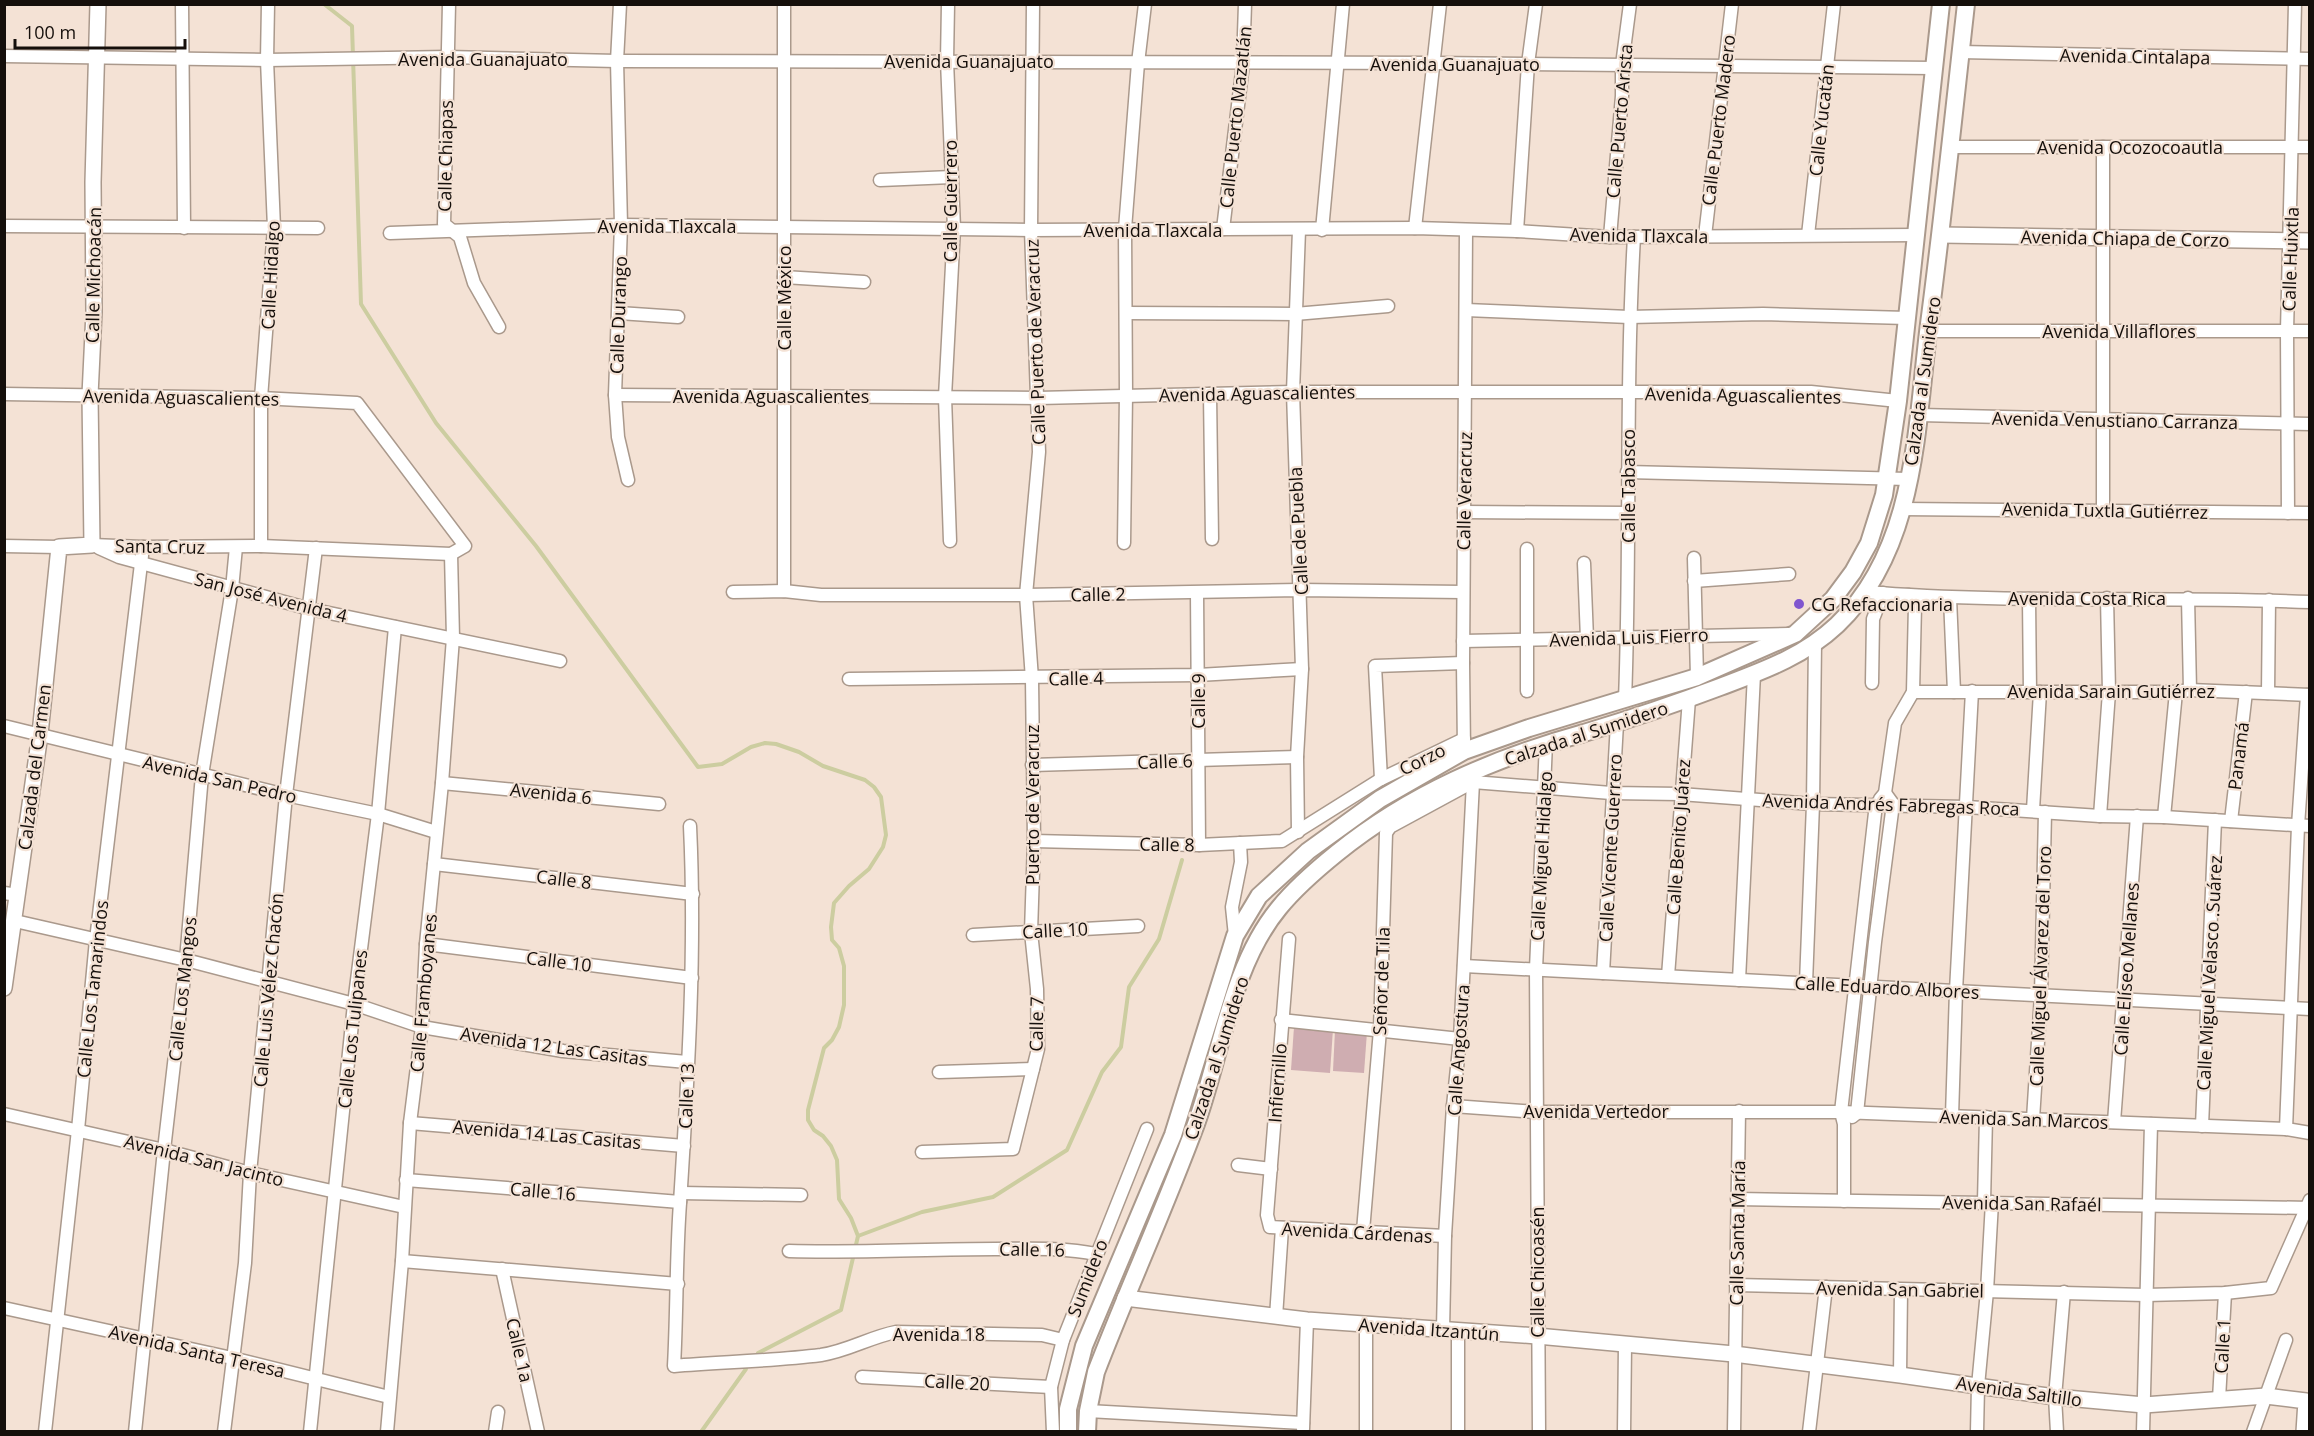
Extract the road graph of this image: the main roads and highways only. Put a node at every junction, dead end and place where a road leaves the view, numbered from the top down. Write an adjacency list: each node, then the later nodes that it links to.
1 (1941, 4): 3 (main road, Calzada al Sumidero)
2 (1966, 4): 4 (main road, Calzada al Sumidero)
3 (1068, 1431)
4 (1087, 1431)

